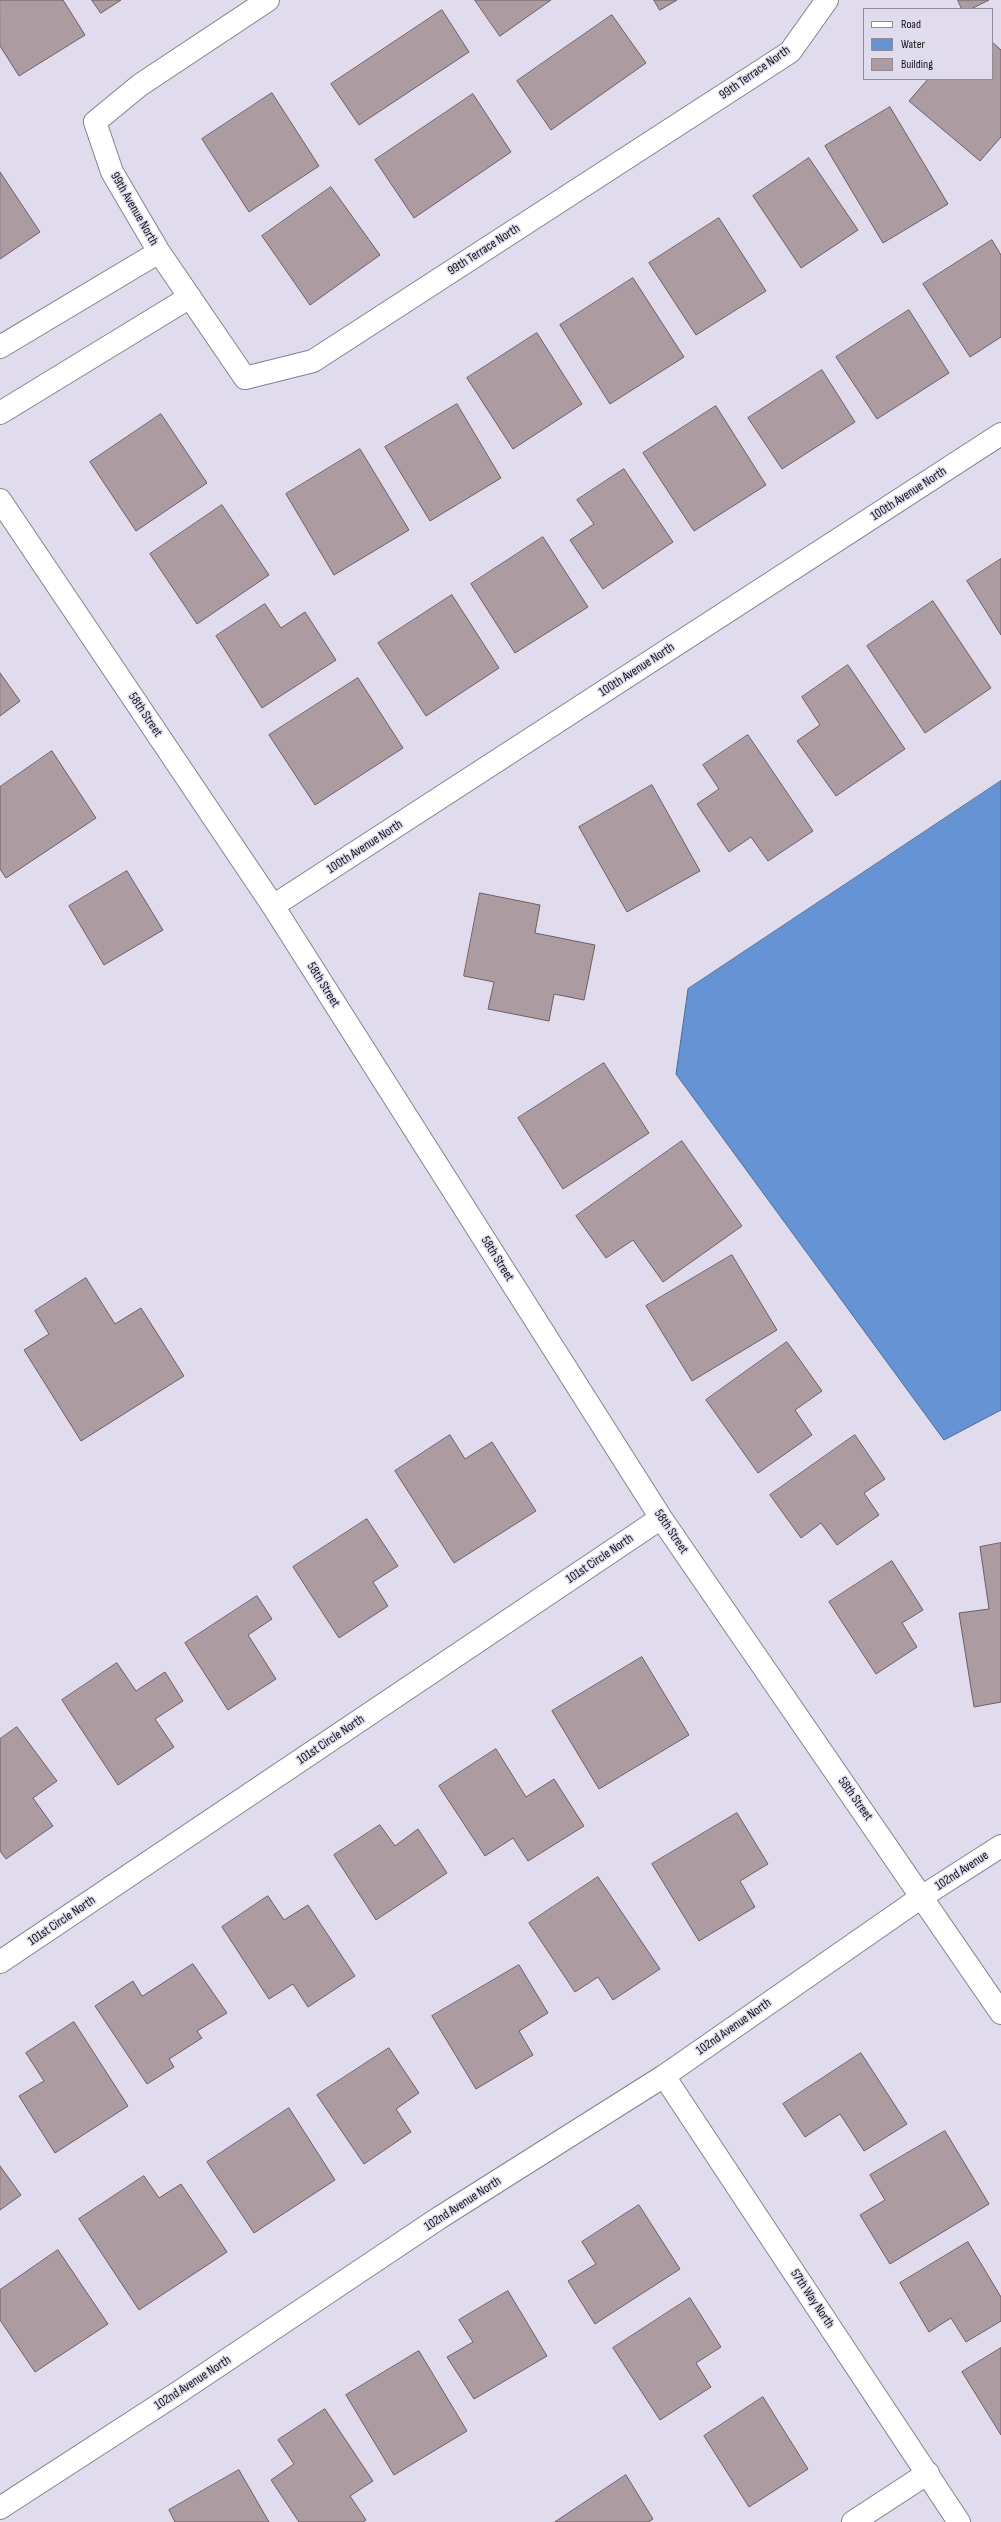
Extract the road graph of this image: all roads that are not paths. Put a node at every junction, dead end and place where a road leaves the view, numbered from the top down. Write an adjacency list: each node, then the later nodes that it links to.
1 (268, 0): 3 (street, 99th Avenue North)
2 (827, 1): 4 (street, 99th Terrace North)
3 (159, 252): 4 (street, 99th Terrace North); 5 (street, 99th Avenue North)
4 (190, 297): 6 (street)
5 (0, 347)
6 (0, 413)
7 (1001, 434): 9 (street, 100th Avenue North)
8 (0, 500): 9 (street, 58th Street)
9 (273, 906): 10 (street, 58th Street)
10 (662, 1518): 12 (street, 58th Street); 13 (street, 101st Circle North)
11 (1001, 1846): 12 (street, 102nd Avenue)
12 (923, 1896): 14 (street, 58th Street); 15 (street, 102nd Avenue North)
13 (0, 1962)
14 (1001, 2013)
15 (664, 2076): 16 (street, 57th Way North); 17 (street, 102nd Avenue North)
16 (928, 2473): 18 (street); 19 (street, 57th Way North)
17 (0, 2508)
18 (853, 2522)
19 (959, 2522)

